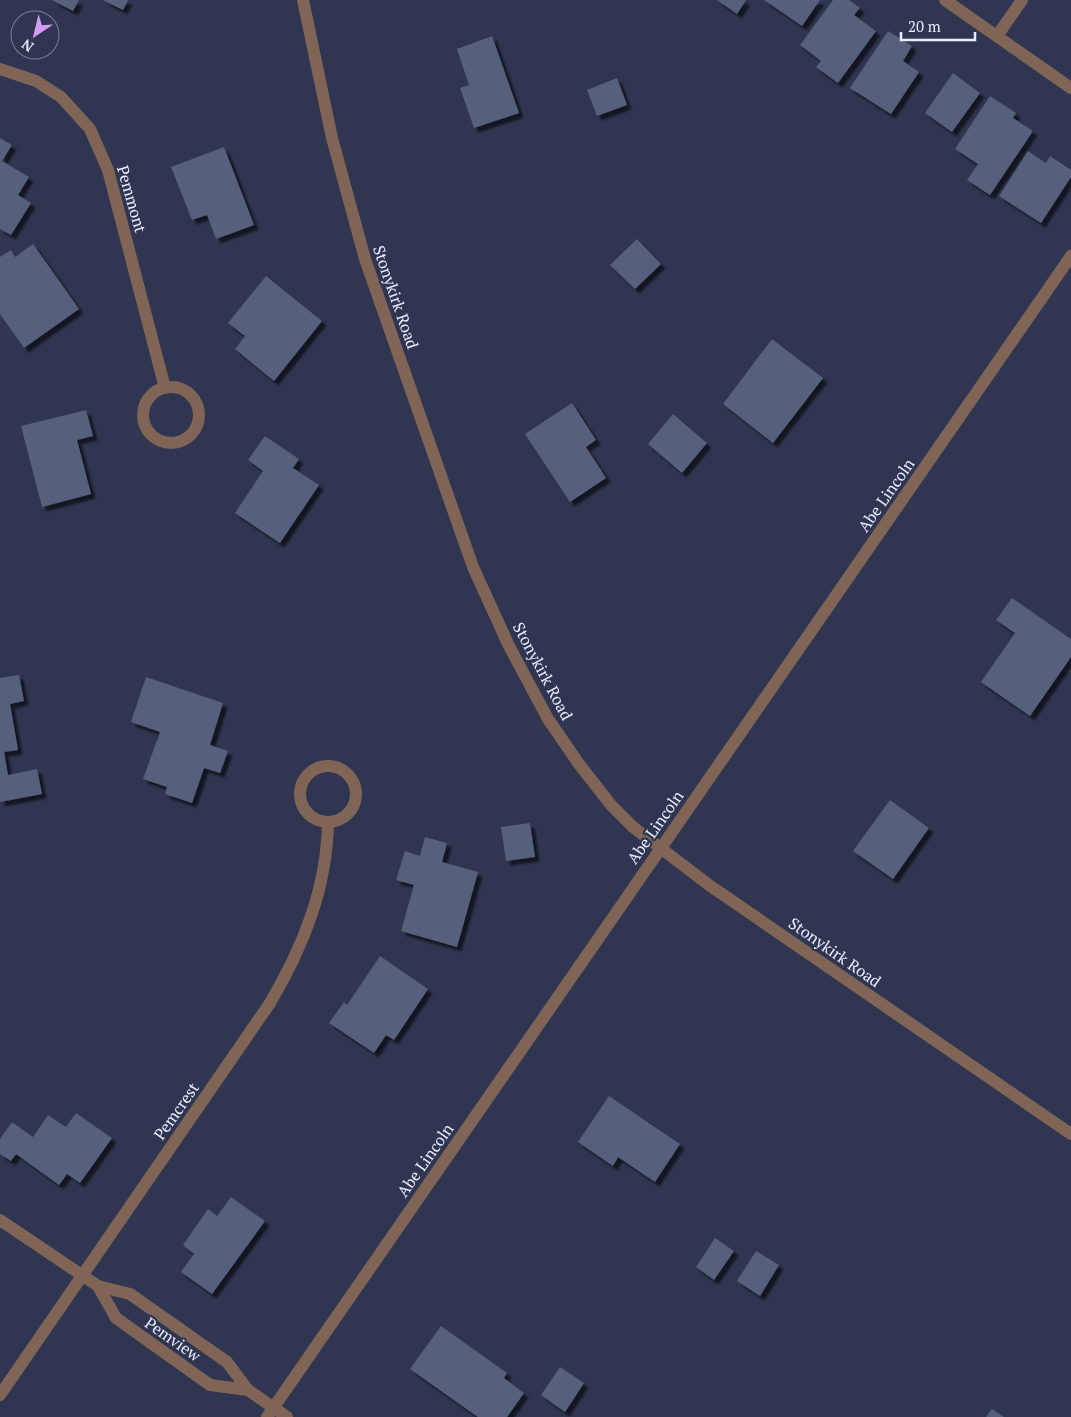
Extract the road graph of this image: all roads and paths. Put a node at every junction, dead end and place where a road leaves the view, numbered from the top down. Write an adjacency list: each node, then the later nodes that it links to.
1 (303, 0): 10 (street, Stonykirk Road)
2 (945, 0): 4 (street)
3 (1022, 0): 4 (street)
4 (997, 36): 6 (street)
5 (0, 69): 8 (street, Pemmont)
6 (1071, 88)
7 (1071, 256): 10 (street, Abe Lincoln)
8 (165, 388): 8 (street)
9 (328, 822): 9 (street); 13 (street, Pemcrest)
10 (660, 849): 11 (street, Stonykirk Road); 17 (street, Abe Lincoln)
11 (1071, 1134)
12 (0, 1220): 13 (street, Pemview)
13 (83, 1275): 14 (street, Pemview); 16 (street, Pemcrest)
14 (98, 1286): 15 (street, Pemview); 15 (street, Pemview)
15 (248, 1390): 17 (street, Pemview)
16 (0, 1395)
17 (270, 1412): 18 (street, Pemview)
18 (286, 1417)

